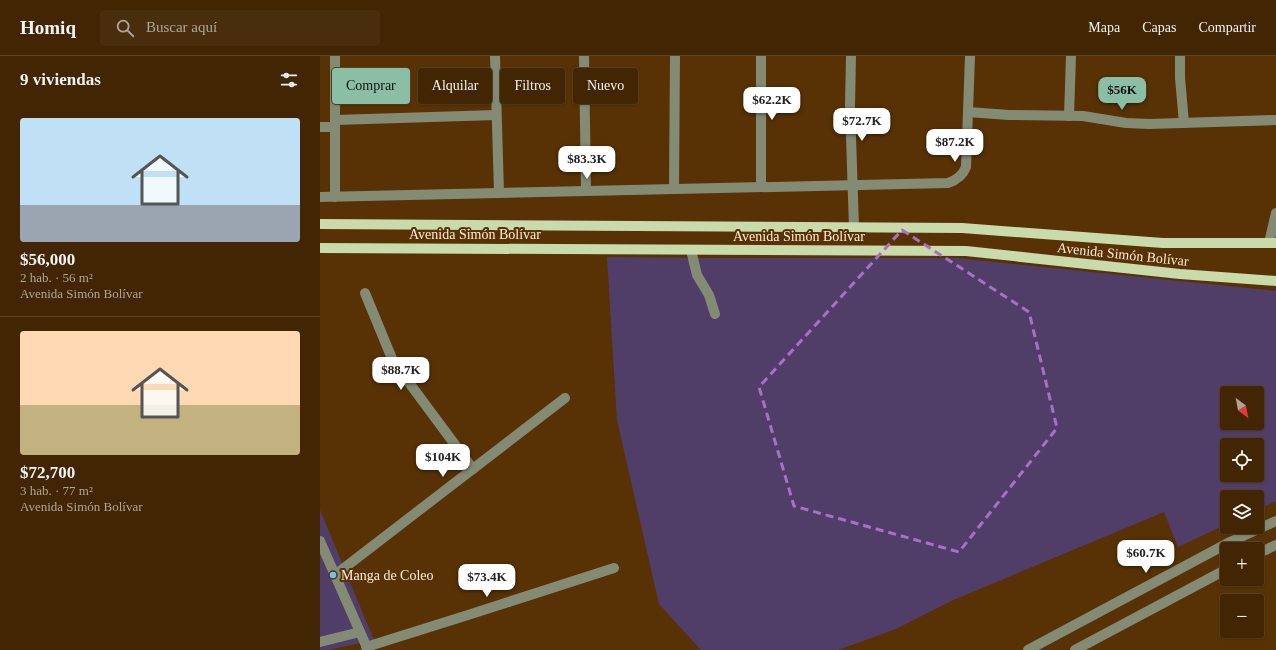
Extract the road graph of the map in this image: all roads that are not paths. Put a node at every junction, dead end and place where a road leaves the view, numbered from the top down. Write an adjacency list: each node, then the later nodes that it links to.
1 (335, 56): 14 (street)
2 (495, 56): 11 (street)
3 (584, 56): 20 (street)
4 (674, 56): 19 (street)
5 (760, 56): 18 (street)
6 (851, 56): 17 (street)
7 (970, 56): 10 (street)
8 (1071, 56): 12 (street)
9 (1180, 56): 15 (street)
10 (968, 112): 12 (street); 17 (street)
11 (496, 114): 14 (street); 21 (street)
12 (1069, 116): 15 (street)
13 (1276, 120): 15 (street)
14 (335, 123): 16 (street); 23 (street)
15 (1184, 123)
16 (320, 127)
17 (853, 185): 18 (street); 26 (street)
18 (762, 187): 19 (street)
19 (674, 189): 20 (street)
20 (586, 191): 21 (street)
21 (499, 193): 23 (street)
22 (320, 197): 23 (street)
23 (334, 197)
24 (1276, 213): 27 (street)
25 (320, 224): 26 (main road, Avenida Simón Bolívar)
26 (854, 228): 27 (main road, Avenida Simón Bolívar)
27 (1272, 243)
28 (320, 248): 29 (main road, Avenida Simón Bolívar)
29 (691, 250): 30 (main road, Avenida Simón Bolívar); 32 (street)
30 (1276, 281)
31 (364, 293): 34 (street)
32 (715, 314)
33 (565, 398): 34 (street)
34 (473, 469): 41 (street)
35 (1276, 520): 45 (street)
36 (320, 541): 41 (street)
37 (1276, 545): 38 (street)
38 (1264, 551)
39 (614, 568): 44 (street)
40 (1220, 573): 46 (street)
41 (335, 575): 42 (street)
42 (360, 632): 43 (street); 44 (street)
43 (320, 642)
44 (367, 648)
45 (1028, 650)
46 (1075, 650)

